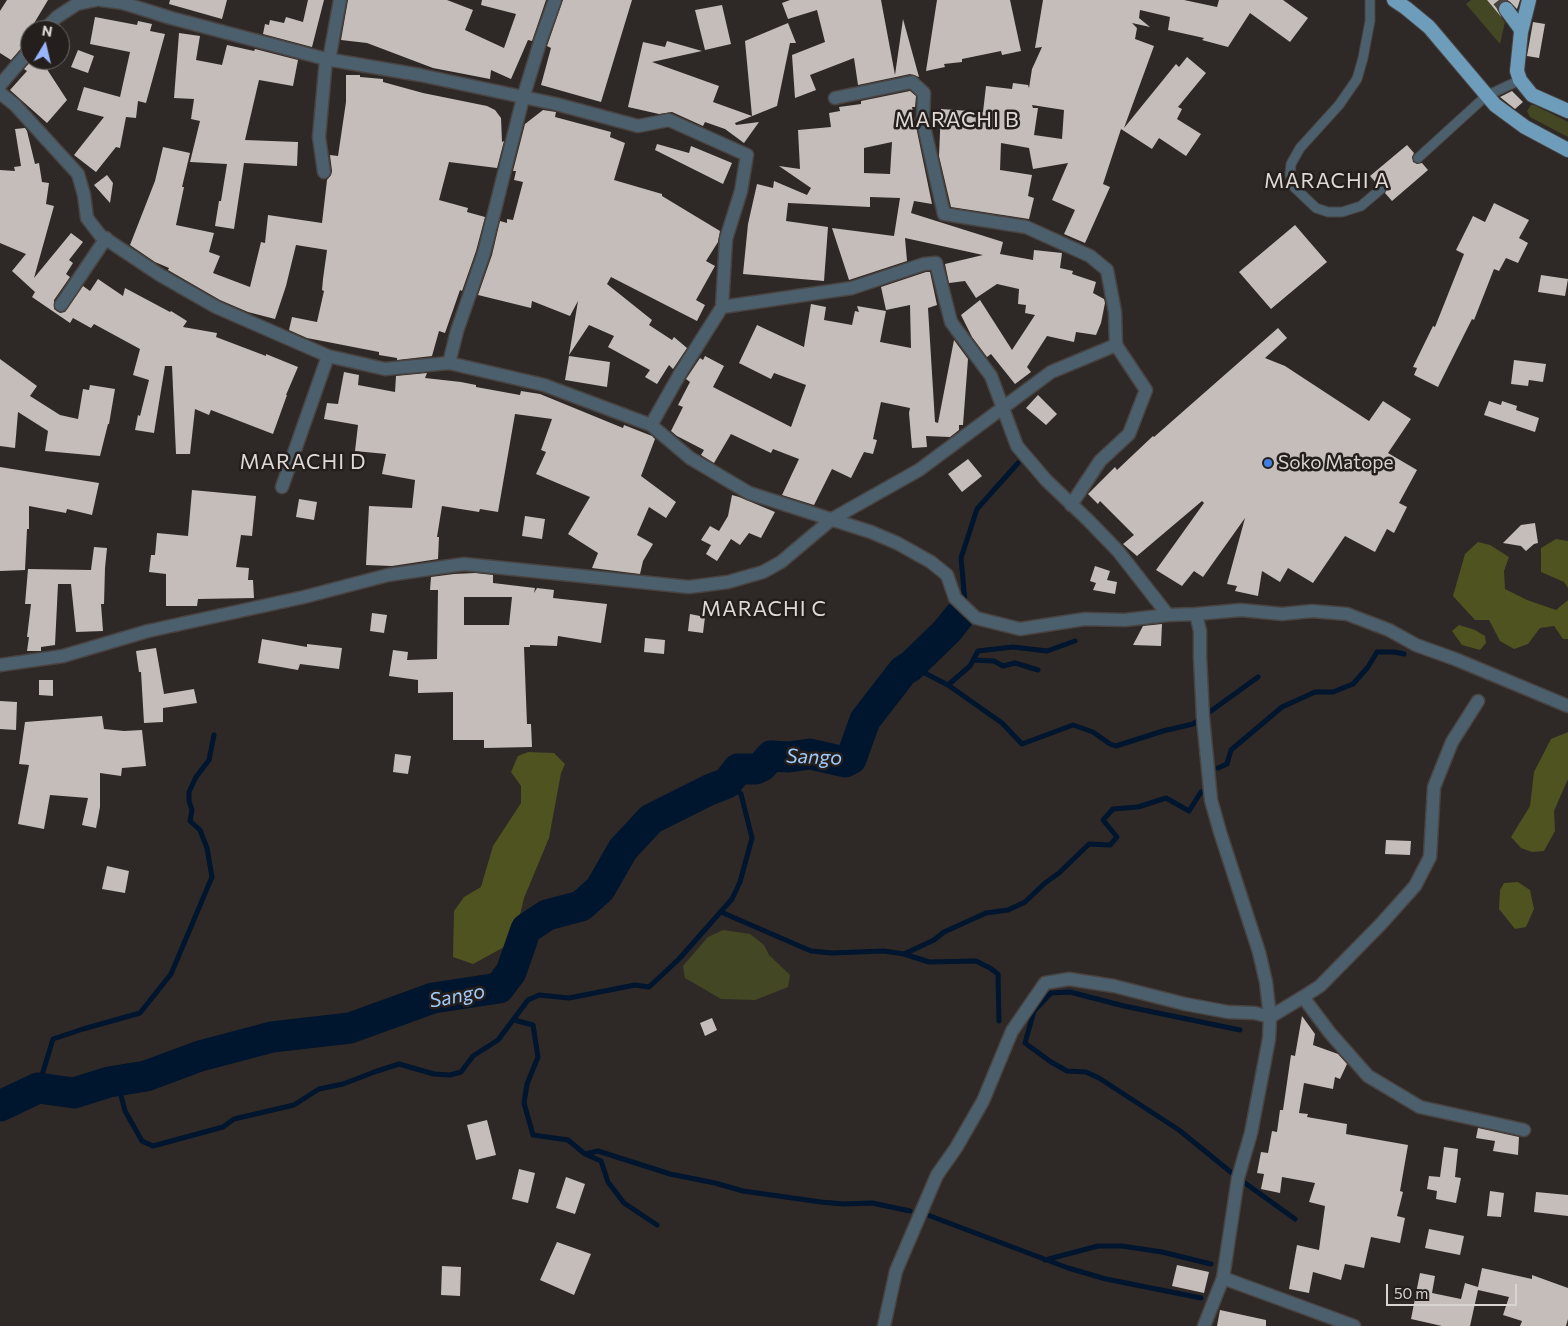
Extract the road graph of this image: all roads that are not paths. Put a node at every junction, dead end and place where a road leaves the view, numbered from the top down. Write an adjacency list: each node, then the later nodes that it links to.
1 (96, 0): 9 (street)
2 (101, 0): 11 (street)
3 (340, 0): 11 (street)
4 (555, 0): 17 (street)
5 (1370, 0): 23 (lane)
6 (1394, 0): 16 (highway)
7 (1529, 0): 10 (highway)
8 (1506, 9): 10 (highway)
9 (53, 20)
10 (1521, 32): 13 (highway)
11 (327, 60): 17 (street); 22 (street)
12 (20, 62): 14 (street)
13 (1520, 80): 16 (lane); 19 (highway)
14 (0, 85)
15 (0, 93): 24 (street)
16 (1486, 96): 20 (highway); 21 (lane)
17 (523, 98): 26 (street); 29 (street)
18 (835, 98): 27 (street)
19 (1568, 112)
20 (1568, 150)
21 (1418, 158)
22 (324, 172)
23 (1381, 189)
24 (106, 238): 25 (street); 28 (street)
25 (61, 304)
26 (722, 307): 30 (street); 31 (street)
27 (1116, 345): 30 (street); 33 (street)
28 (328, 356): 29 (street); 32 (street)
29 (449, 363): 31 (street)
30 (1003, 408): 33 (street); 34 (street)
31 (651, 425): 34 (street)
32 (282, 487)
33 (1071, 505): 36 (street)
34 (832, 519): 36 (street); 37 (street)
35 (1196, 614): 36 (street); 39 (street); 41 (street)
36 (1168, 615)
37 (0, 665)
38 (1478, 701): 40 (street)
39 (1568, 706)
40 (1303, 997): 41 (street); 42 (street)
41 (1270, 1017): 43 (street); 44 (street)
42 (1524, 1130)
43 (1223, 1278): 45 (street); 46 (street)
44 (884, 1326)
45 (1204, 1326)
46 (1354, 1326)

